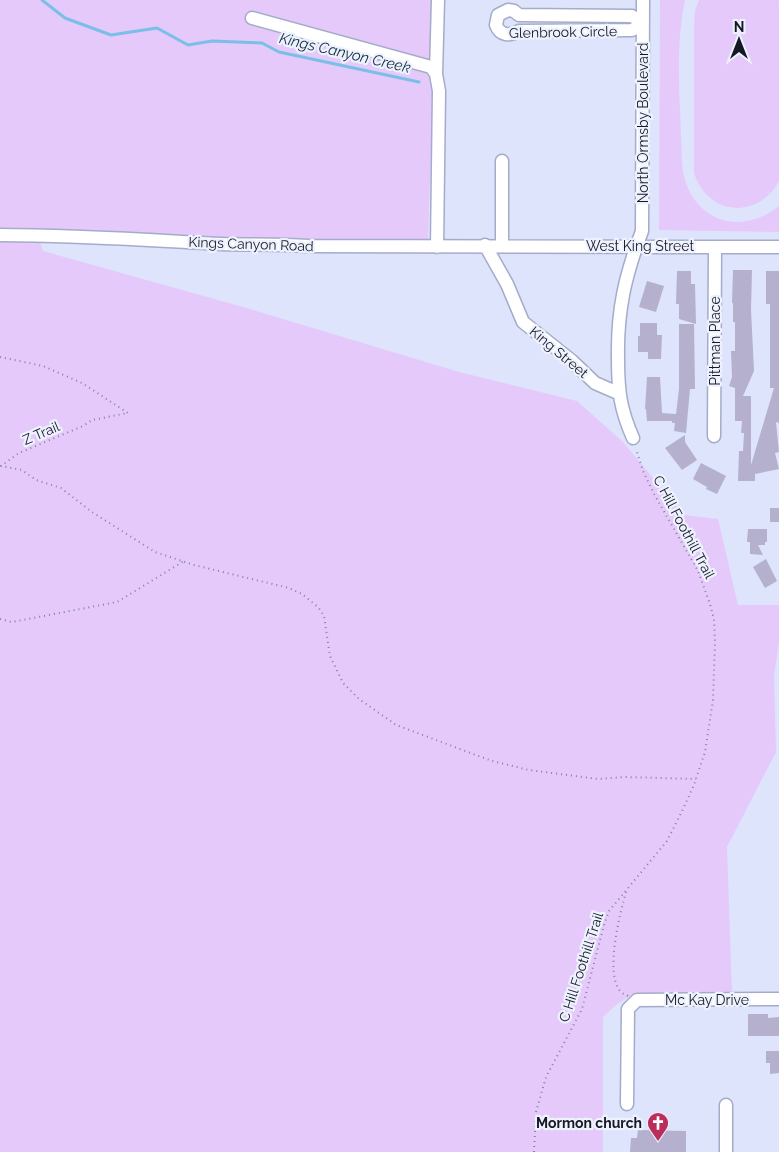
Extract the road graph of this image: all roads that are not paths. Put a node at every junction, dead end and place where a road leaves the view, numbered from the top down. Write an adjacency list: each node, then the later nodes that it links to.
1 (438, 0): 5 (street)
2 (643, 0): 4 (street, North Ormsby Boulevard)
3 (252, 18): 5 (street)
4 (643, 24): 4 (street, Glenbrook Circle); 10 (street, North Ormsby Boulevard)
5 (436, 74): 12 (street)
6 (502, 161): 9 (street)
7 (0, 234): 12 (street, Kings Canyon Road)
8 (485, 245): 9 (street, Kings Canyon Road); 12 (street, Kings Canyon Road); 14 (street, King Street)
9 (502, 245): 10 (street, West King Street)
10 (636, 246): 11 (street, West King Street); 14 (street, North Ormsby Boulevard)
11 (715, 246): 13 (street, West King Street); 15 (street, Pittman Place)
12 (437, 247)
13 (779, 247)
14 (618, 393): 16 (street, North Ormsby Boulevard)
15 (714, 436)
16 (633, 438)
17 (778, 999): 18 (street, Mc Kay Drive)
18 (628, 1104)
19 (726, 1105): 20 (street)
20 (726, 1152)

